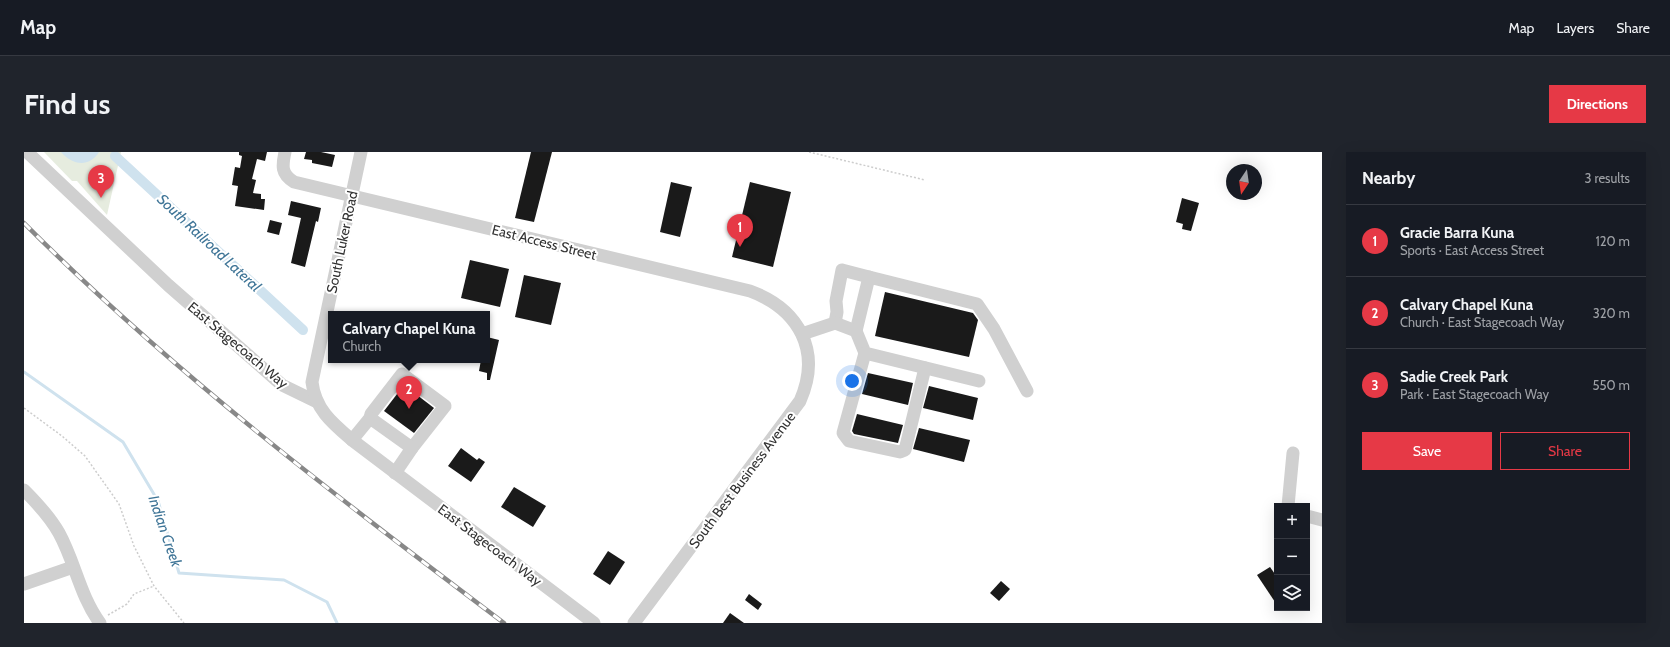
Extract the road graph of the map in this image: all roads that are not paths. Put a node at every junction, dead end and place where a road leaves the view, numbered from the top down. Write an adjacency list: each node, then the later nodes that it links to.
1 (28, 152): 13 (street, East Stagecoach Way)
2 (285, 152): 4 (street, East Access Street)
3 (361, 152): 4 (street, South Luker Road)
4 (352, 195): 7 (street, East Access Street); 13 (street, South Luker Road)
5 (869, 277): 6 (street); 8 (street); 12 (street)
6 (834, 323): 7 (street); 8 (street)
7 (799, 329): 27 (street, South Best Business Avenue)
8 (856, 331): 9 (street)
9 (865, 353): 10 (street); 10 (street)
10 (925, 368): 11 (street)
11 (979, 381)
12 (1027, 391)
13 (317, 402): 15 (street, East Stagecoach Way)
14 (370, 418): 15 (street); 16 (street); 16 (street)
15 (352, 440): 18 (street, East Stagecoach Way)
16 (412, 448): 18 (street)
17 (1293, 453): 20 (street)
18 (395, 474): 26 (street, East Stagecoach Way)
19 (24, 490): 23 (street)
20 (1288, 503)
21 (1310, 517): 22 (street)
22 (1322, 520)
23 (73, 567): 24 (street); 25 (street)
24 (24, 584)
25 (102, 620)
26 (594, 623)
27 (634, 623)

